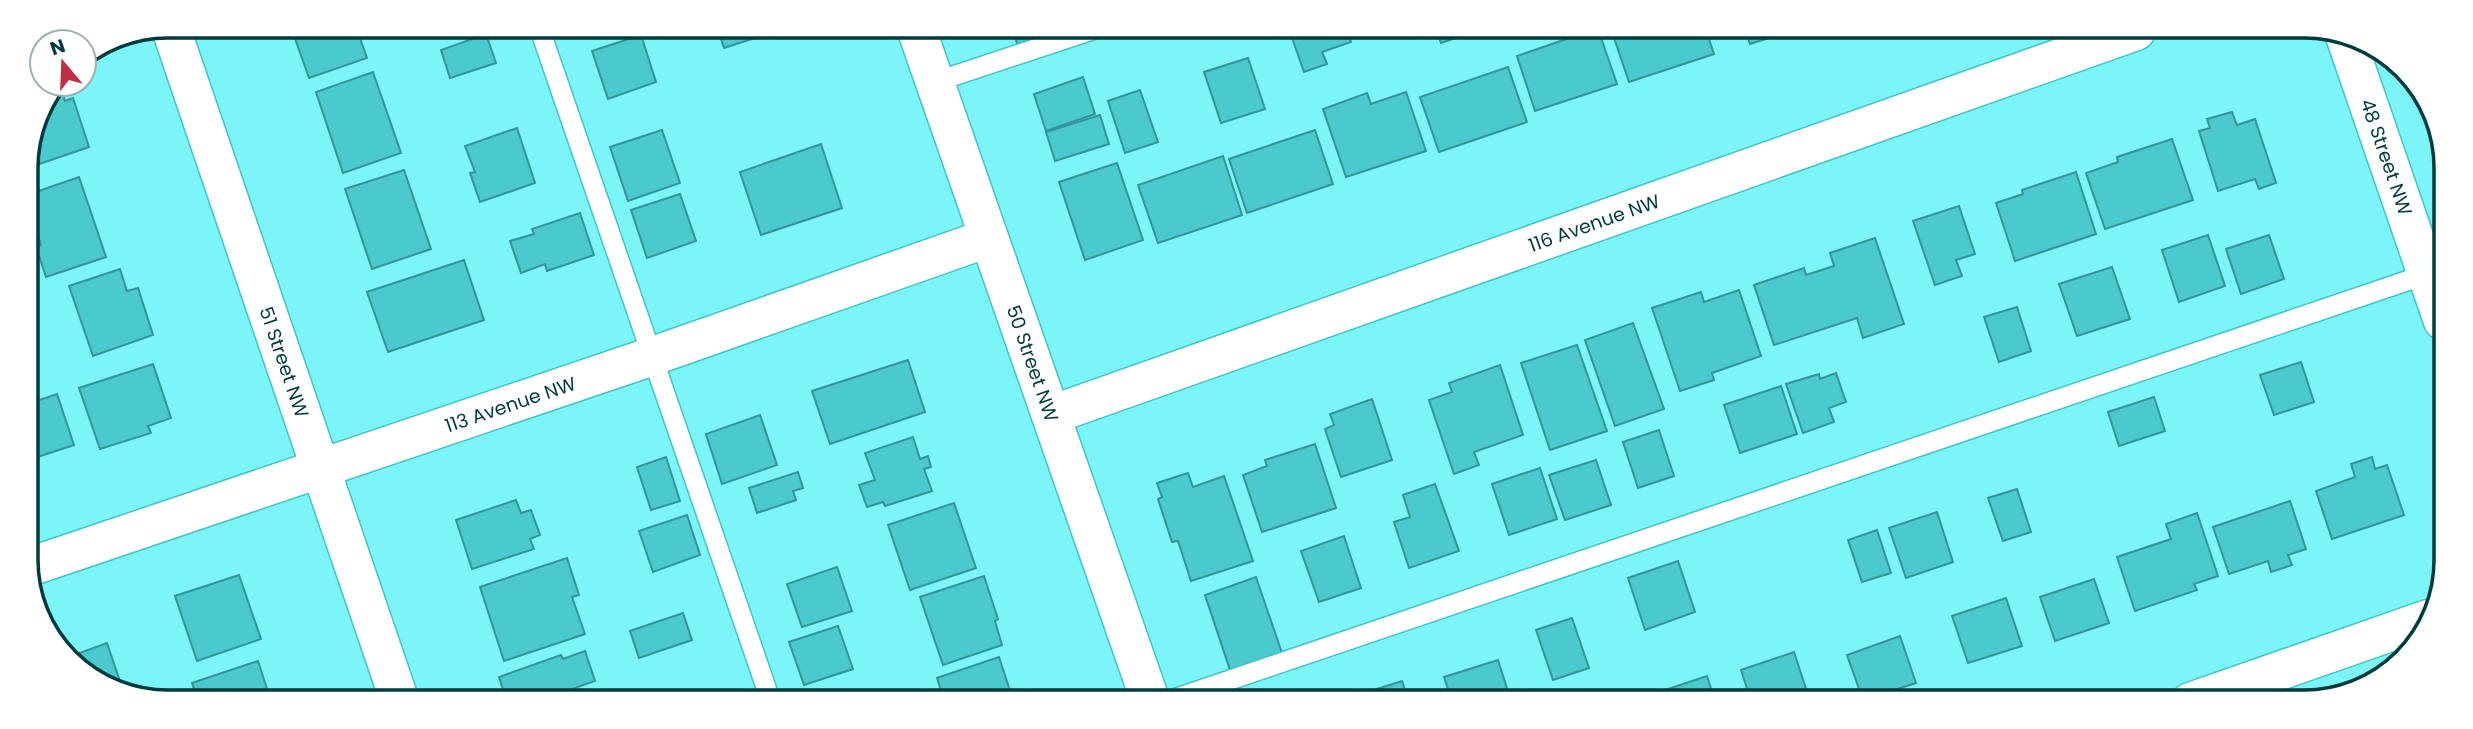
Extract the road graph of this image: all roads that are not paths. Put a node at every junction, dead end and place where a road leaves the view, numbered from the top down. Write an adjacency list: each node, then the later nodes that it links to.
1 (174, 38): 13 (street, 51 Street NW)
2 (543, 38): 11 (lane)
3 (919, 38): 7 (street, 50 Street NW)
4 (1068, 38): 7 (lane)
5 (2116, 38): 12 (street, 116 Avenue NW)
6 (2349, 46): 9 (street, 48 Street NW)
7 (934, 82): 8 (street, 50 Street NW)
8 (988, 238): 11 (street, 113 Avenue NW); 12 (street, 50 Street NW)
9 (2434, 268)
10 (2434, 271): 19 (lane)
11 (653, 356): 13 (street, 113 Avenue NW); 17 (lane)
12 (1051, 415): 18 (street, 50 Street NW)
13 (319, 468): 14 (street, 113 Avenue NW); 16 (street, 51 Street NW)
14 (38, 564)
15 (2419, 622): 20 (street)
16 (396, 690)
17 (767, 690)
18 (1147, 690)
19 (1200, 690)
20 (2224, 690)

